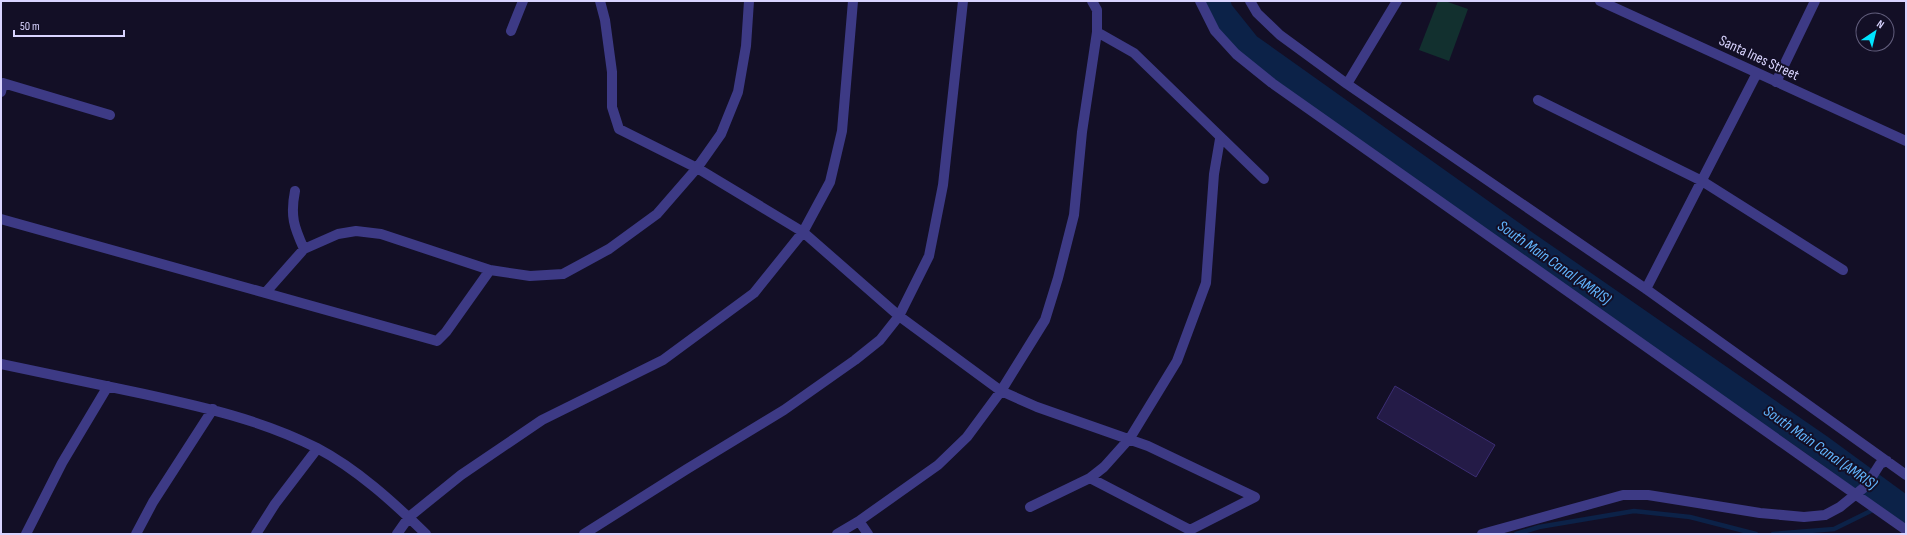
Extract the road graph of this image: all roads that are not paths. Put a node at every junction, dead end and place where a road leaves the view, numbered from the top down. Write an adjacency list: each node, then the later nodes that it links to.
1 (523, 1): 12 (street)
2 (600, 1): 22 (street)
3 (748, 1): 22 (street)
4 (852, 1): 27 (street)
5 (963, 1): 33 (street)
6 (1092, 1): 13 (street)
7 (1200, 1): 43 (street)
8 (1250, 1): 16 (street)
9 (1397, 1): 16 (street)
10 (1600, 1): 14 (street, Santa Ines Street)
11 (1815, 1): 15 (street)
12 (511, 30)
13 (1097, 32): 20 (street); 36 (street)
14 (1758, 73): 15 (street, Santa Ines Street); 24 (street)
15 (1776, 82): 21 (street, Santa Ines Street)
16 (1347, 84): 31 (street)
17 (1, 92): 19 (street)
18 (1538, 100): 24 (street)
19 (110, 115)
20 (1220, 139): 23 (street); 38 (street)
21 (1906, 141)
22 (697, 168): 27 (street); 29 (street)
23 (1264, 179)
24 (1702, 181): 30 (street); 31 (street)
25 (295, 191): 28 (street)
26 (1, 219): 32 (street)
27 (803, 232): 33 (street); 45 (street)
28 (304, 249): 29 (street); 32 (street)
29 (490, 270): 32 (street)
30 (1842, 270)
31 (1646, 289): 40 (street)
32 (266, 292)
33 (899, 316): 36 (street); 54 (street)
34 (1, 364): 35 (street)
35 (108, 386): 37 (street); 49 (street)
36 (1001, 391): 38 (street); 46 (street)
37 (213, 409): 39 (street); 50 (street)
38 (1130, 438): 42 (street); 48 (street)
39 (317, 448): 45 (street); 51 (street)
40 (1883, 463): 41 (street); 43 (street)
41 (1906, 475)
42 (1090, 478): 44 (street); 48 (street)
43 (1856, 494): 47 (street); 57 (street)
44 (1030, 507)
45 (409, 517): 52 (street); 53 (street)
46 (859, 520): 55 (street); 56 (street)
47 (1906, 530)
48 (1190, 532)
49 (26, 534)
50 (136, 534)
51 (256, 534)
52 (397, 534)
53 (426, 534)
54 (584, 534)
55 (837, 534)
56 (868, 534)
57 (1482, 534)

